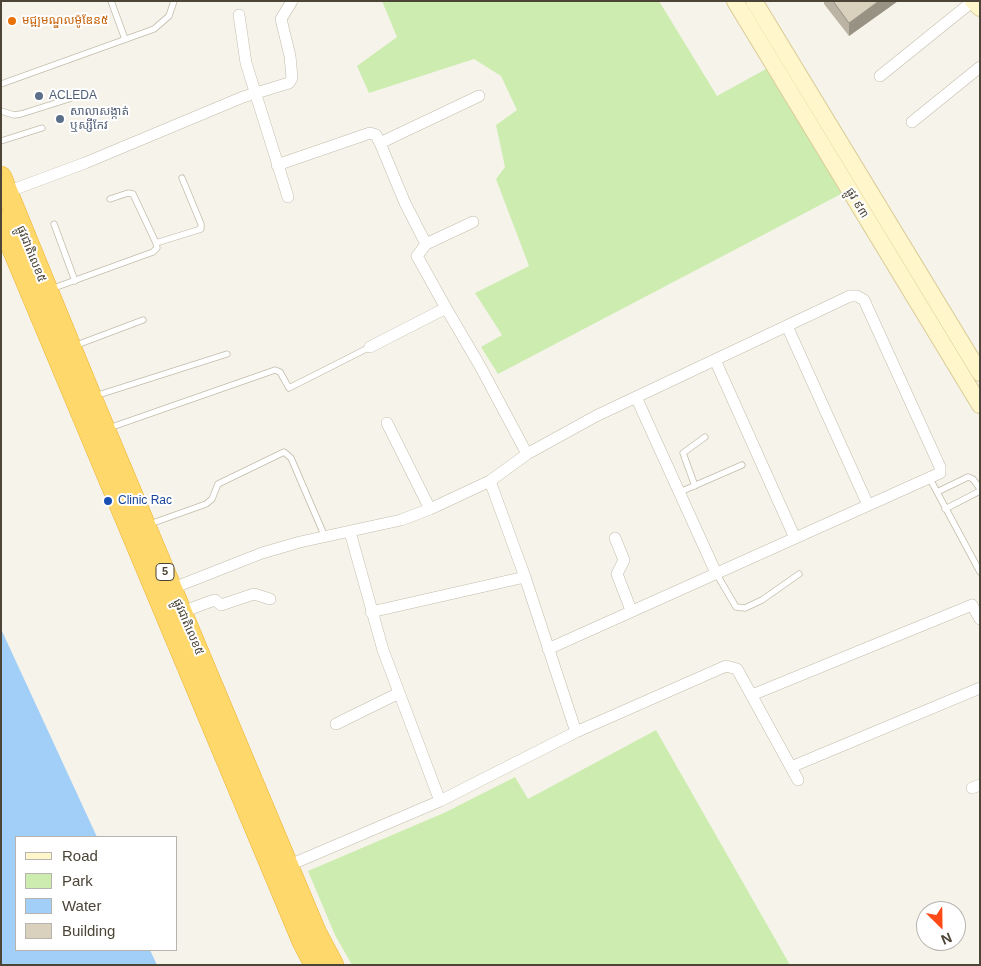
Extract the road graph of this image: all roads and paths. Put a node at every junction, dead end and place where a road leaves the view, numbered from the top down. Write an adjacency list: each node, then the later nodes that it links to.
1 (111, 1): 9 (lane)
2 (174, 1): 9 (lane)
3 (292, 1): 13 (street)
4 (735, 1): 43 (street, ផ្លូវ ៩៣)
5 (754, 1): 40 (street, ផ្លូវ ៩៣)
6 (973, 1): 7 (street); 11 (street)
7 (980, 8)
8 (239, 15): 13 (street)
9 (125, 39): 12 (lane)
10 (980, 66): 17 (street)
11 (880, 76)
12 (1, 84)
13 (255, 93): 21 (street); 23 (street)
14 (78, 96): 16 (lane)
15 (480, 96): 20 (street)
16 (1, 111)
17 (912, 122)
18 (42, 128): 19 (lane)
19 (1, 141)
20 (380, 143): 21 (street); 30 (street)
21 (277, 165): 24 (street)
22 (182, 178): 29 (lane)
23 (4, 185): 32 (highway, ផ្លូវជាតិលេខ៥ / 5)
24 (288, 196)
25 (110, 199): 29 (lane)
26 (1, 221): 32 (highway, ផ្លូវជាតិលេខ៥ / 5)
27 (473, 222): 30 (street)
28 (54, 224): 31 (lane)
29 (156, 243): 31 (lane)
30 (426, 244): 33 (street)
31 (75, 281): 32 (lane)
32 (39, 294): 37 (highway, ផ្លូវជាតិលេខ៥ / 5)
33 (446, 308): 36 (street); 47 (street)
34 (143, 320): 37 (lane)
35 (786, 326): 39 (street); 49 (street); 55 (street)
36 (370, 347): 45 (lane)
37 (62, 350): 41 (highway, ផ្លូវជាតិលេខ៥ / 5); 67 (highway, ផ្លូវជាតិលេខ៥ / 5)
38 (227, 354): 41 (lane)
39 (715, 360): 42 (street); 62 (street)
40 (980, 373)
41 (91, 397): 45 (highway, ផ្លូវជាតិលេខ៥ / 5)
42 (636, 397): 47 (street); 53 (street)
43 (980, 405)
44 (387, 423): 56 (street)
45 (104, 429): 58 (highway, ផ្លូវជាតិលេខ៥ / 5)
46 (705, 437): 51 (lane)
47 (527, 454): 50 (street)
48 (742, 465): 51 (lane)
49 (930, 479): 54 (lane); 55 (street)
50 (490, 481): 56 (street); 66 (street)
51 (695, 486): 53 (lane)
52 (980, 490): 54 (lane); 57 (lane)
53 (680, 492): 64 (street)
54 (936, 492): 57 (lane)
55 (868, 505): 62 (street)
56 (430, 509): 59 (street)
57 (945, 509): 63 (lane)
58 (145, 526): 60 (lane); 67 (highway, ផ្លូវជាតិលេខ៥ / 5)
59 (350, 532): 60 (street); 71 (street)
60 (325, 537): 67 (street)
61 (615, 538): 69 (street)
62 (794, 538): 64 (street)
63 (980, 572)
64 (716, 573): 65 (lane); 69 (street)
65 (799, 574)
66 (525, 577): 71 (street); 73 (street)
67 (165, 591): 70 (highway, ផ្លូវជាតិលេខ៥ / 5); 82 (highway, ផ្លូវជាតិលេខ៥ / 5)
68 (270, 599): 70 (street)
69 (631, 610): 73 (street)
70 (182, 612): 82 (highway, ផ្លូវជាតិលេខ៥ / 5)
71 (371, 612): 75 (street)
72 (980, 618): 76 (street)
73 (548, 649): 78 (street)
74 (980, 688): 79 (street)
75 (399, 693): 77 (street); 81 (street)
76 (752, 695): 78 (street); 79 (street)
77 (336, 724)
78 (576, 732): 81 (street)
79 (791, 767): 80 (street)
80 (798, 780)
81 (440, 802): 82 (street)
82 (281, 869): 83 (highway, ផ្លូវជាតិលេខ៥ / 5); 84 (highway, ផ្លូវជាតិលេខ៥ / 5)
83 (315, 965)
84 (333, 965)

